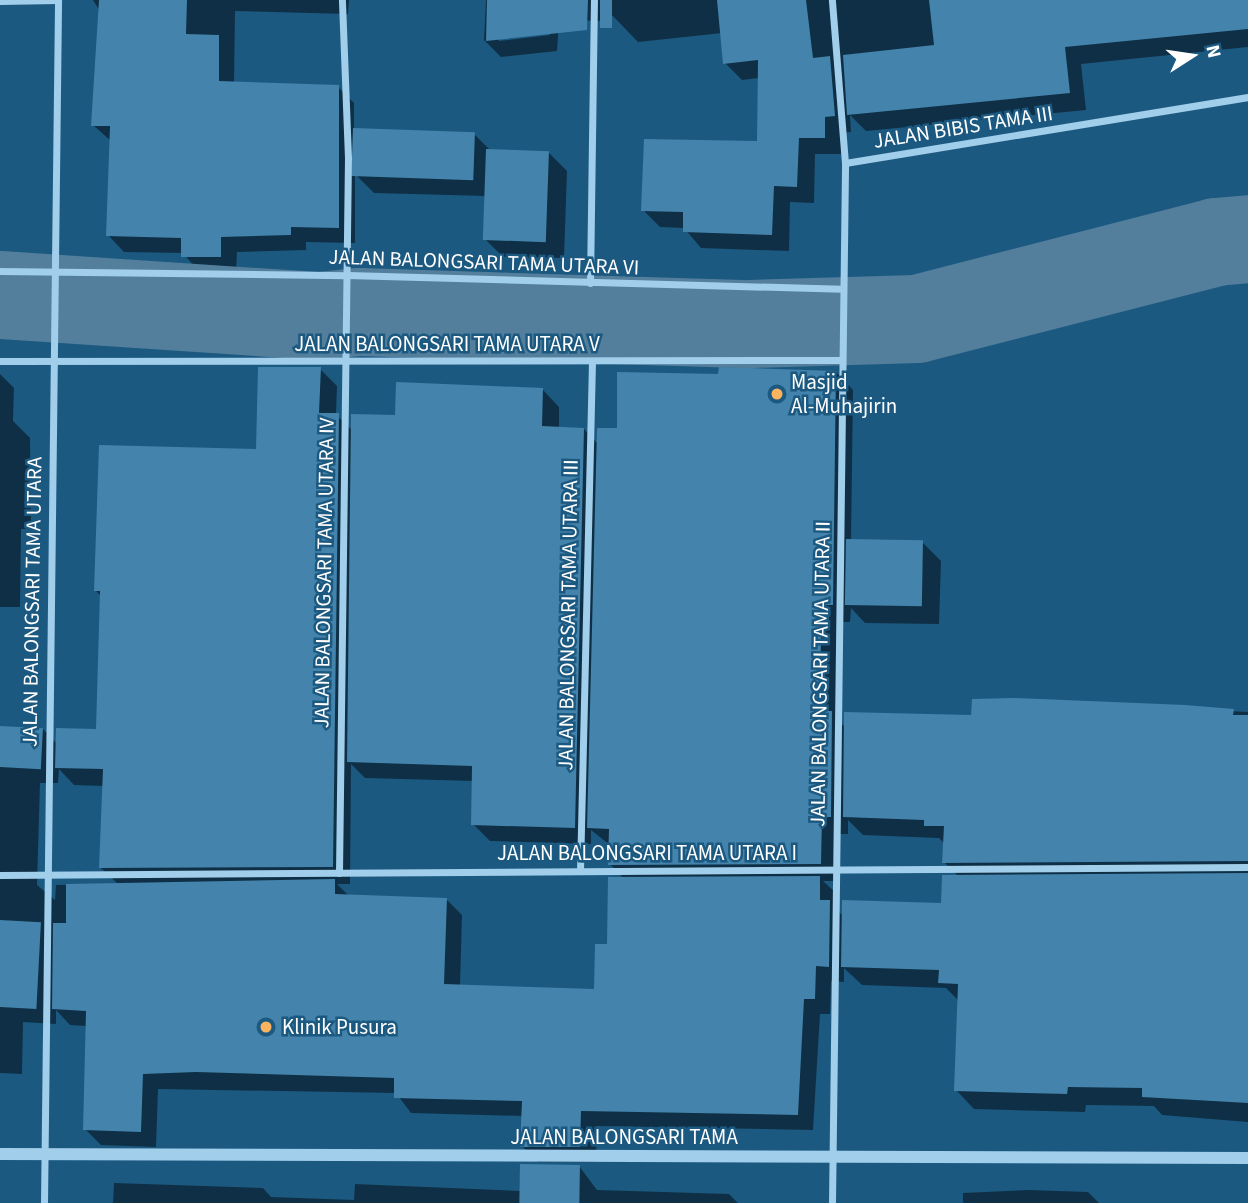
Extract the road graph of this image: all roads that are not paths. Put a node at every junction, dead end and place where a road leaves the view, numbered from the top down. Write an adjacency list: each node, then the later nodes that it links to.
1 (58, 0): 5 (street); 9 (street, JALAN BALONGSARI TAMA UTARA)
2 (342, 0): 10 (street, JALAN BALONGSARI TAMA UTARA IV)
3 (594, 0): 11 (street)
4 (832, 0): 7 (street, JALAN BIBIS TAMA III)
5 (0, 1)
6 (1248, 97): 7 (street, JALAN BIBIS TAMA III)
7 (845, 163): 12 (street)
8 (0, 271): 9 (street, JALAN BALONGSARI TAMA UTARA VI)
9 (53, 271): 10 (street, JALAN BALONGSARI TAMA UTARA VI); 17 (street, JALAN BALONGSARI TAMA UTARA)
10 (346, 275): 11 (street, JALAN BALONGSARI TAMA UTARA VI); 15 (street, JALAN BALONGSARI TAMA UTARA IV)
11 (590, 283): 12 (street, JALAN BALONGSARI TAMA UTARA VI)
12 (842, 289): 13 (street)
13 (841, 360): 16 (street, JALAN BALONGSARI TAMA UTARA V); 19 (street, JALAN BALONGSARI TAMA UTARA II)
14 (0, 361): 17 (street, JALAN BALONGSARI TAMA UTARA V)
15 (344, 361): 16 (street, JALAN BALONGSARI TAMA UTARA V); 17 (street, JALAN BALONGSARI TAMA UTARA V); 21 (street, JALAN BALONGSARI TAMA UTARA IV)
16 (592, 361): 20 (street, JALAN BALONGSARI TAMA UTARA III)
17 (52, 362): 23 (street, JALAN BALONGSARI TAMA UTARA)
18 (1248, 867): 19 (street, JALAN BALONGSARI TAMA UTARA I)
19 (835, 870): 20 (street, JALAN BALONGSARI TAMA UTARA I); 26 (street, JALAN BALONGSARI TAMA UTARA II)
20 (580, 871): 21 (street, JALAN BALONGSARI TAMA UTARA I)
21 (338, 873): 23 (street, JALAN BALONGSARI TAMA UTARA I)
22 (0, 875): 23 (street, JALAN BALONGSARI TAMA UTARA I)
23 (47, 875): 25 (street, JALAN BALONGSARI TAMA UTARA)
24 (0, 1154): 25 (street, JALAN BALONGSARI TAMA)
25 (44, 1154): 26 (street, JALAN BALONGSARI TAMA); 28 (street, JALAN BALONGSARI TAMA UTARA)
26 (833, 1157): 27 (street, JALAN BALONGSARI TAMA); 29 (street, JALAN BALONGSARI TAMA UTARA II)
27 (1248, 1158)
28 (44, 1203)
29 (832, 1203)

